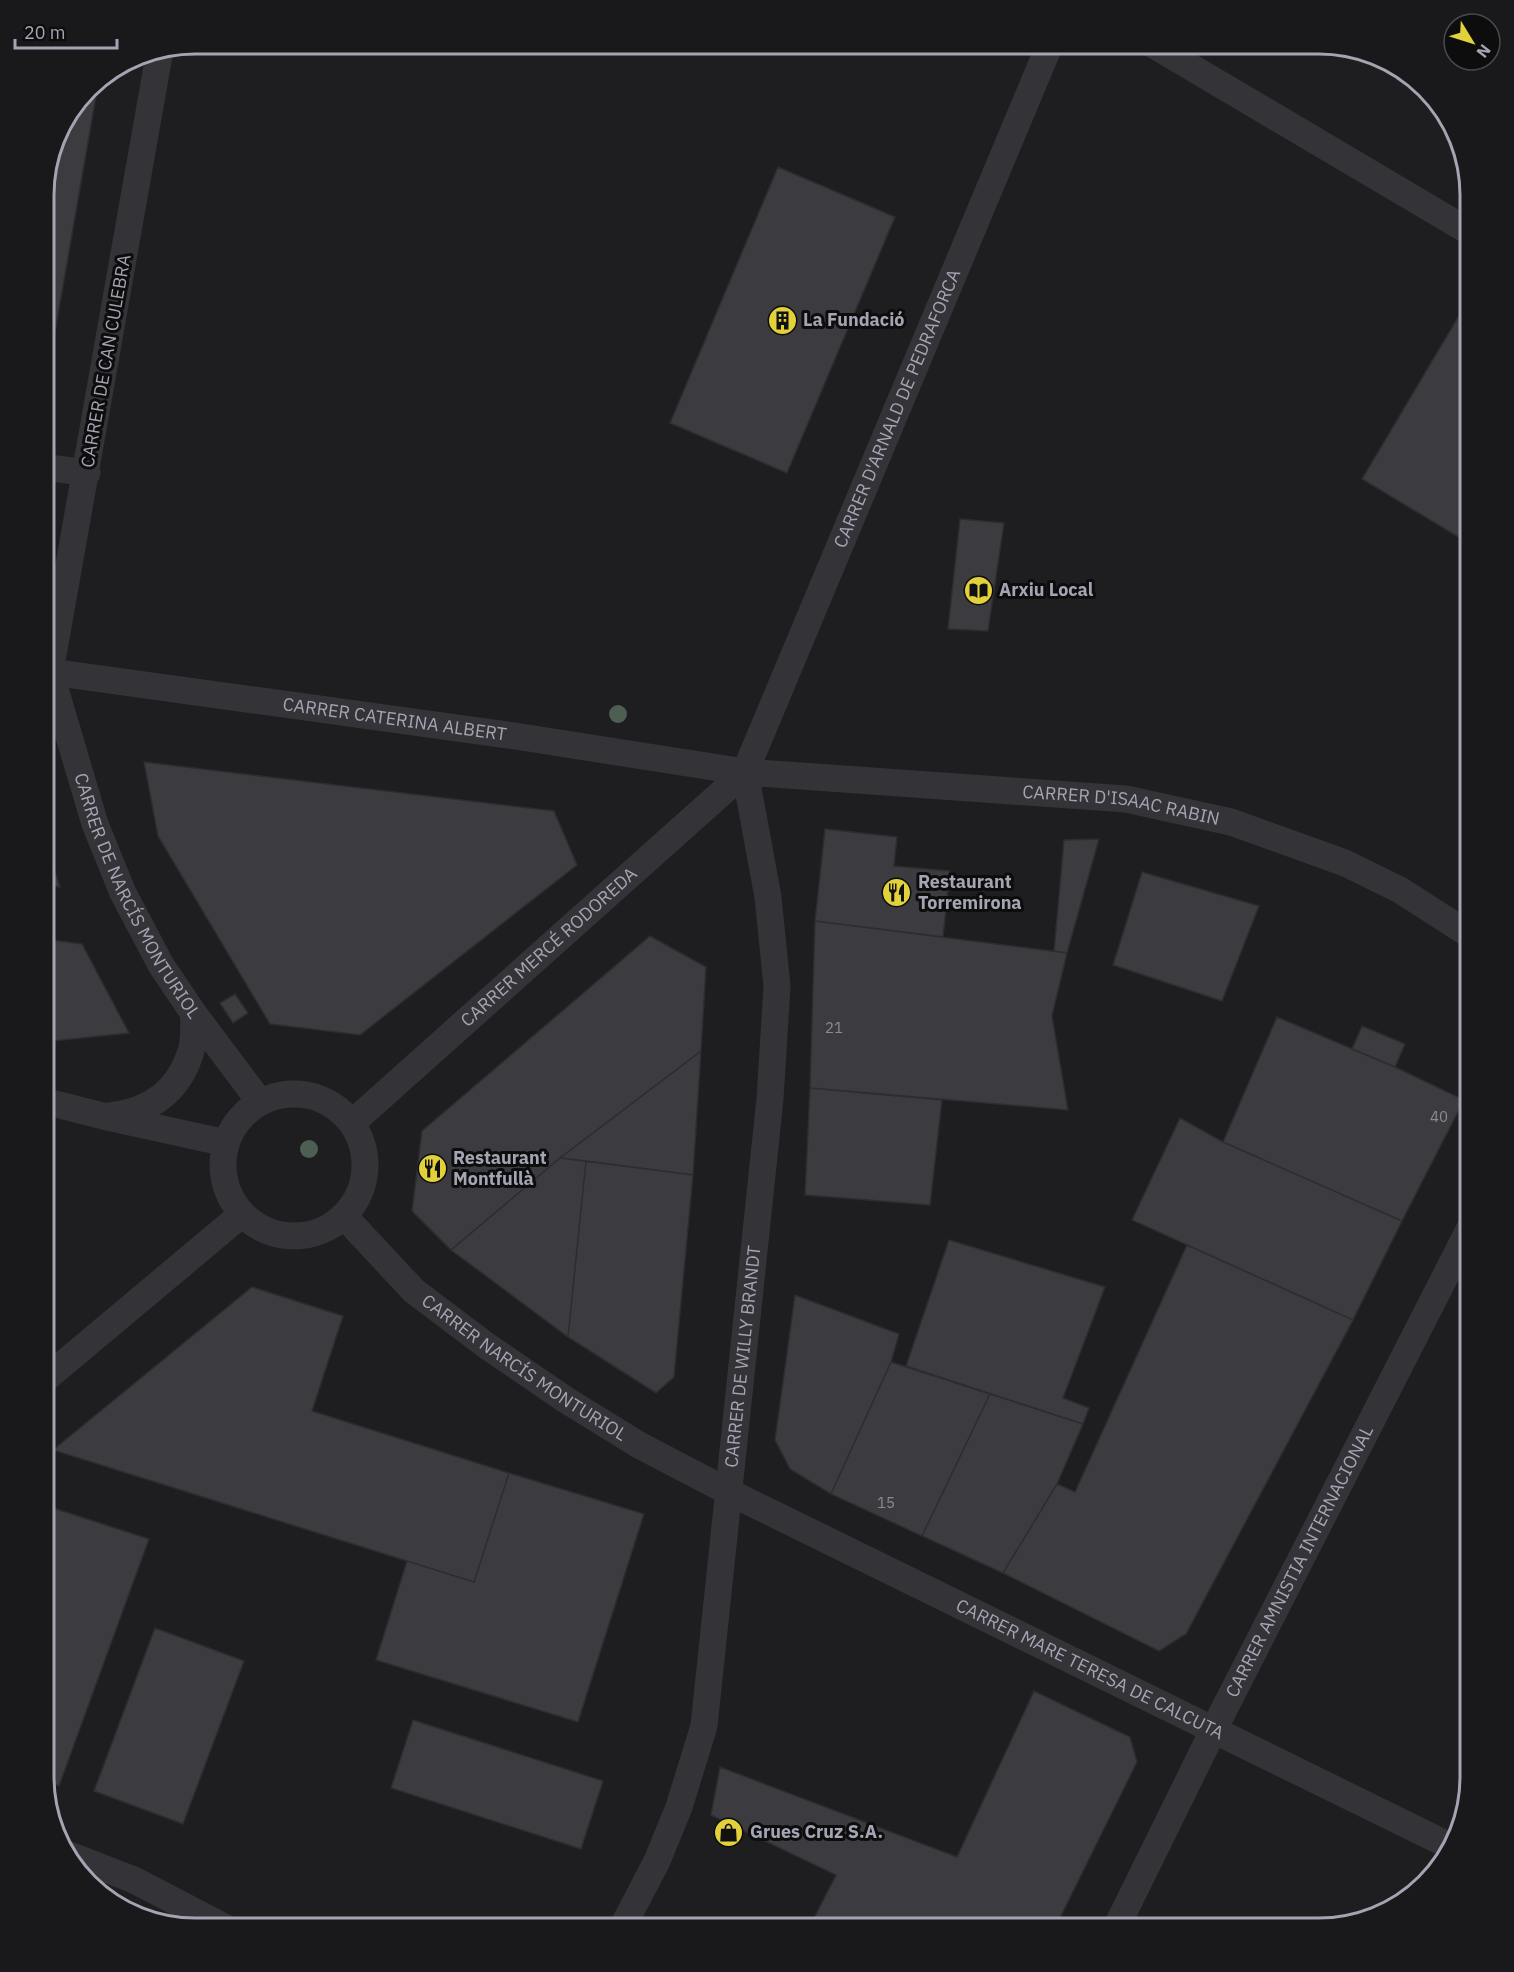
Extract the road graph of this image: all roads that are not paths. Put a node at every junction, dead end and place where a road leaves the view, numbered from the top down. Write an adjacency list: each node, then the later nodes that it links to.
1 (1046, 54): 10 (street, CARRER D'ARNALD DE PEDRAFORCA)
2 (1169, 54): 4 (street)
3 (158, 59): 6 (street, CARRER DE CAN CULEBRA)
4 (1460, 226)
5 (54, 468): 6 (street)
6 (87, 473): 7 (street, CARRER DE CAN CULEBRA)
7 (54, 636)
8 (54, 672): 10 (street, CARRER CATERINA ALBERT)
9 (54, 693): 12 (street, CARRER DE NARCÍS MONTURIOL)
10 (745, 772): 11 (street, CARRER D'ISAAC RABIN); 16 (street, CARRER MERCÉ RODOREDA); 22 (street, CARRER DE WILLY BRANDT)
11 (1460, 929)
12 (194, 1014): 13 (street, CARRER DE NARCÍS MONTURIOL); 15 (street)
13 (260, 1102): 16 (street); 17 (street)
14 (54, 1104): 15 (street)
15 (103, 1116): 17 (street)
16 (352, 1123): 19 (street)
17 (226, 1143): 18 (street)
18 (242, 1214): 19 (street); 21 (street)
19 (344, 1216): 22 (street, CARRER NARCÍS MONTURIOL)
20 (1460, 1248): 23 (street, CARRER AMNISTIA INTERNACIONAL)
21 (54, 1372)
22 (728, 1491): 23 (street, CARRER MARE TERESA DE CALCUTA); 27 (street, CARRER DE WILLY BRANDT)
23 (1214, 1729): 24 (street, CARRER MARE TERESA DE CALCUTA); 28 (street, CARRER AMNISTIA INTERNACIONAL)
24 (1444, 1842)
25 (80, 1859): 26 (street)
26 (206, 1918)
27 (628, 1918)
28 (1121, 1918)

